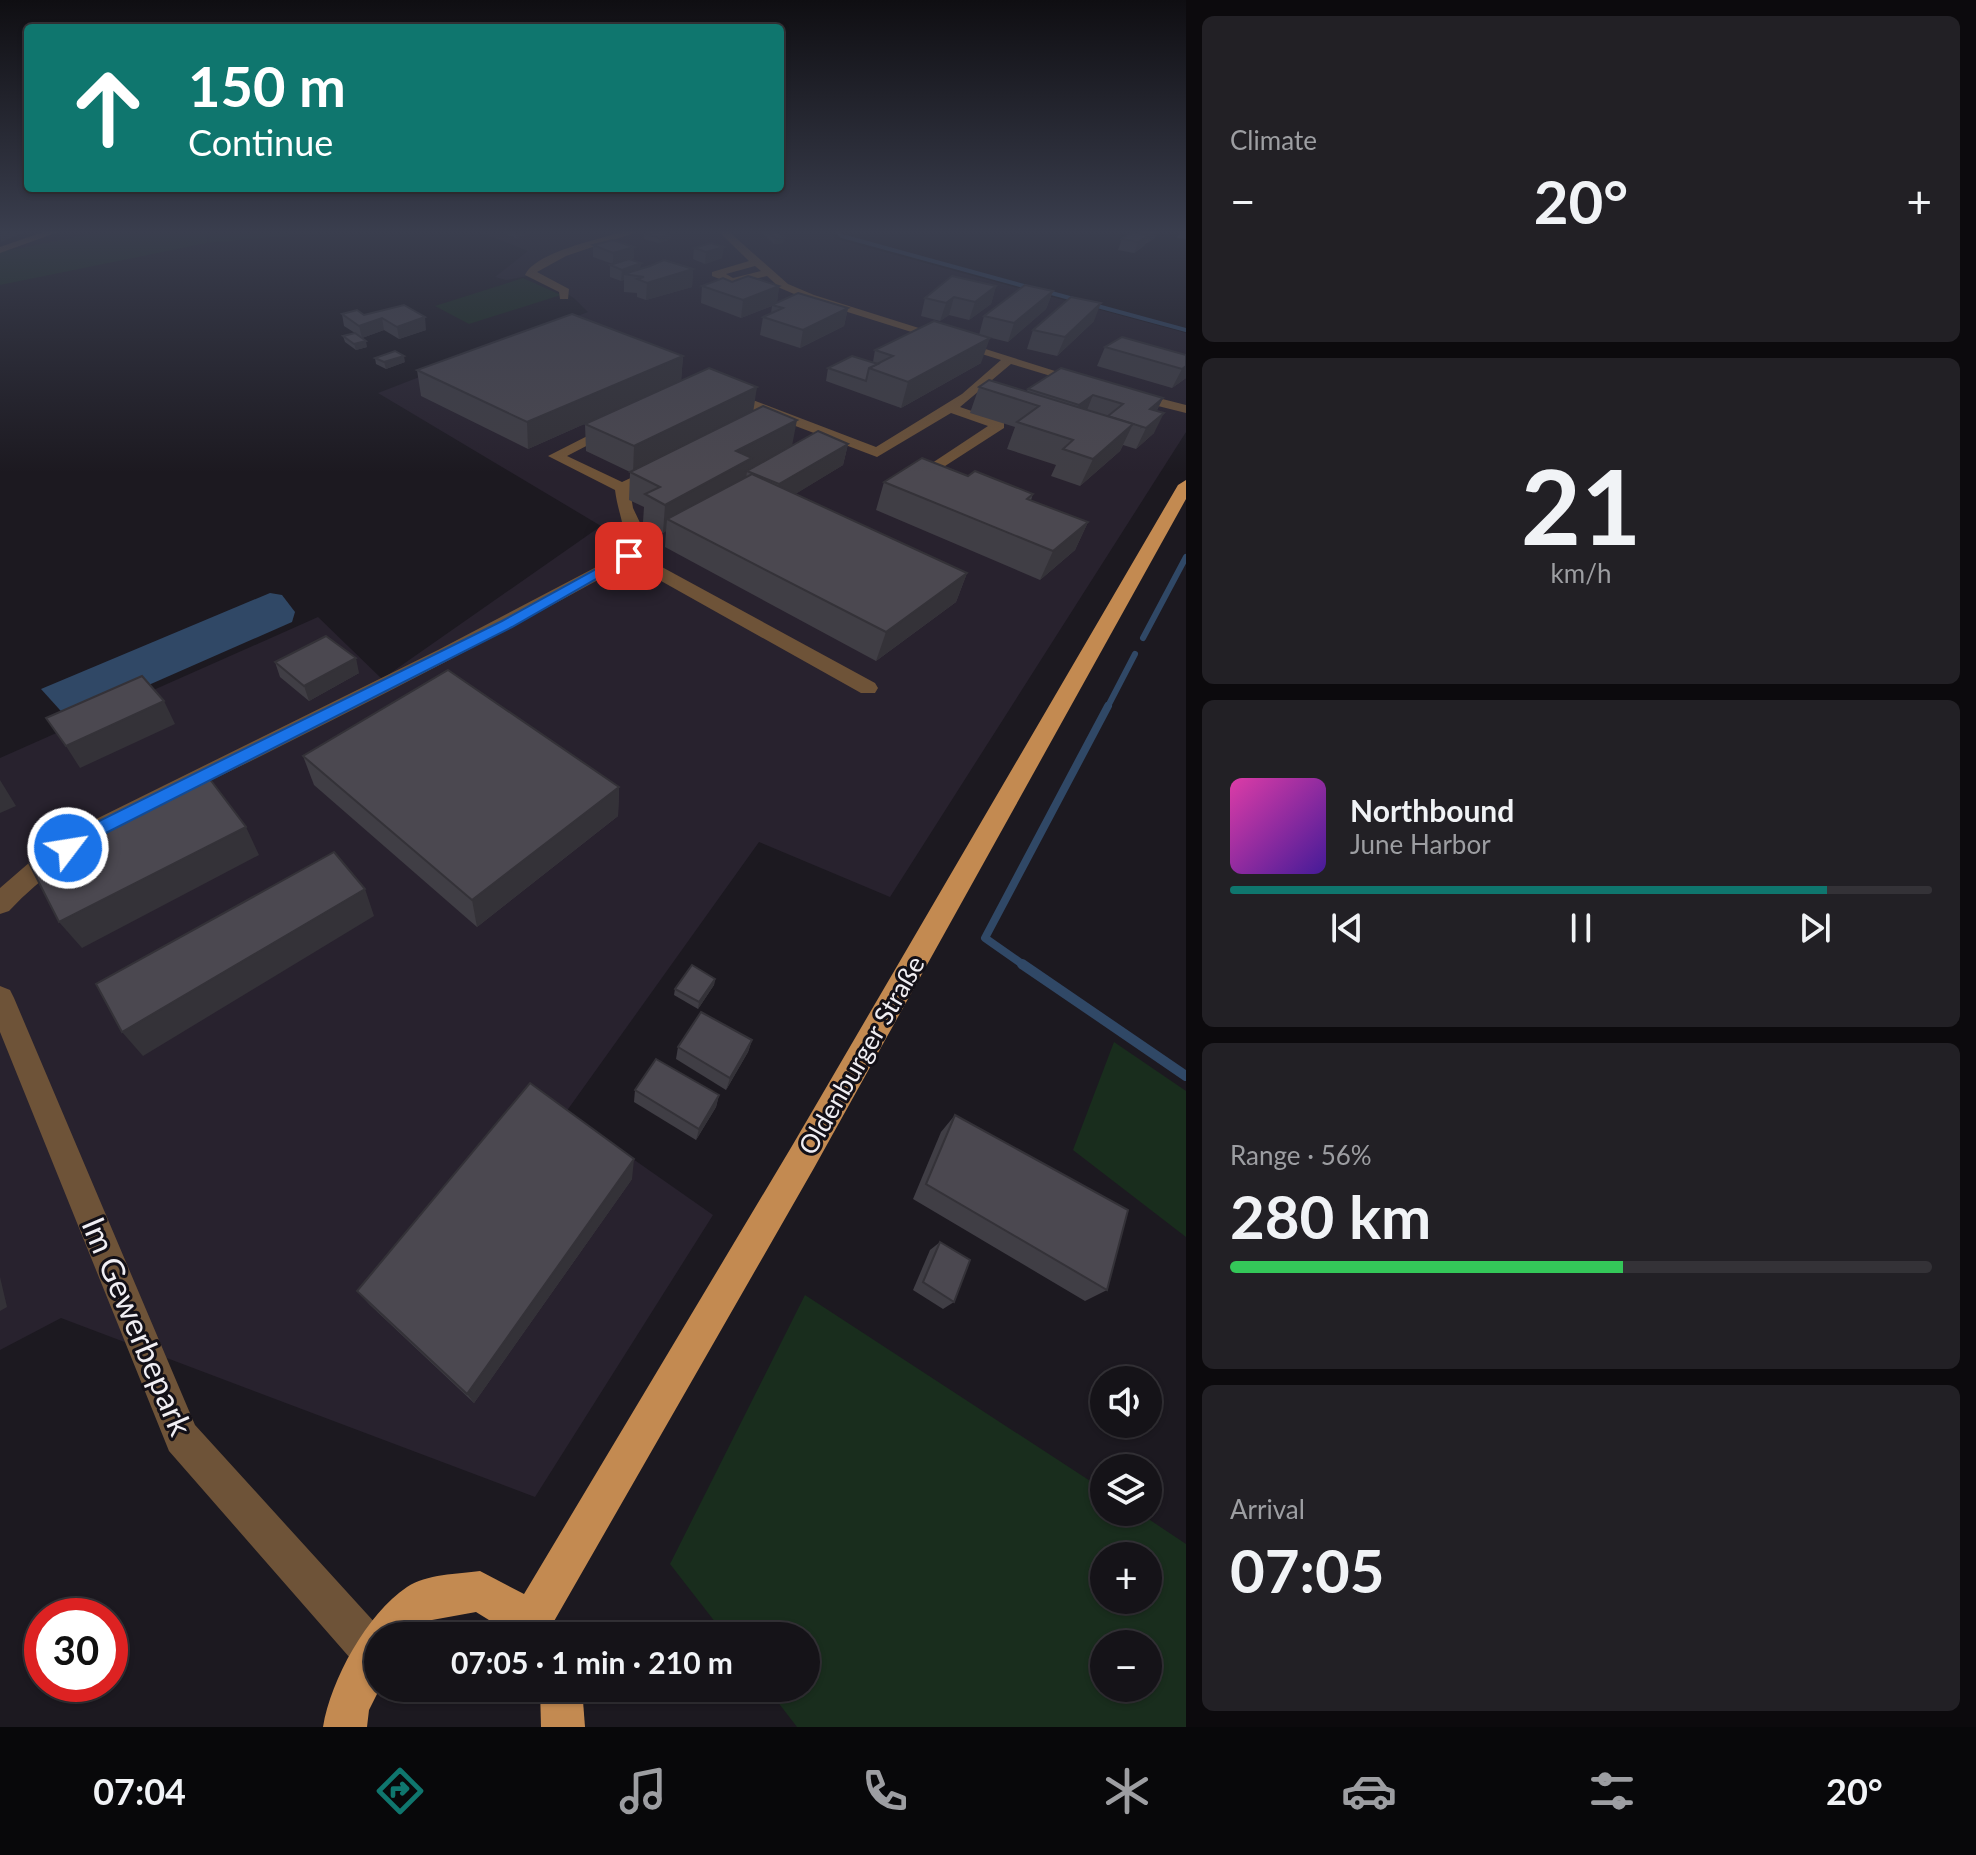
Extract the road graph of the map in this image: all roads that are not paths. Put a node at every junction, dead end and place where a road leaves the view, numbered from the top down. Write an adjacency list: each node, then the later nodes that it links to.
1 (856, 312): 2 (street)
2 (1008, 360): 4 (street); 5 (street)
3 (705, 386): 4 (street)
4 (949, 408): 8 (street)
5 (1186, 409)
6 (623, 424): 10 (street)
7 (677, 461): 10 (street)
8 (928, 472)
9 (1186, 485): 17 (main road, Oldenburger Straße)
10 (622, 488): 11 (street)
11 (629, 556): 12 (street); 13 (street)
12 (868, 688)
13 (0, 904)
14 (0, 998): 18 (street, Im Gewerbepark)
15 (401, 1622): 16 (main road, Oldenburger Straße)
16 (525, 1622)
17 (539, 1622)
18 (364, 1628)
19 (364, 1674): 21 (main road, Oldenburger Straße)
20 (562, 1702): 22 (main road)
21 (345, 1727)
22 (563, 1727)

